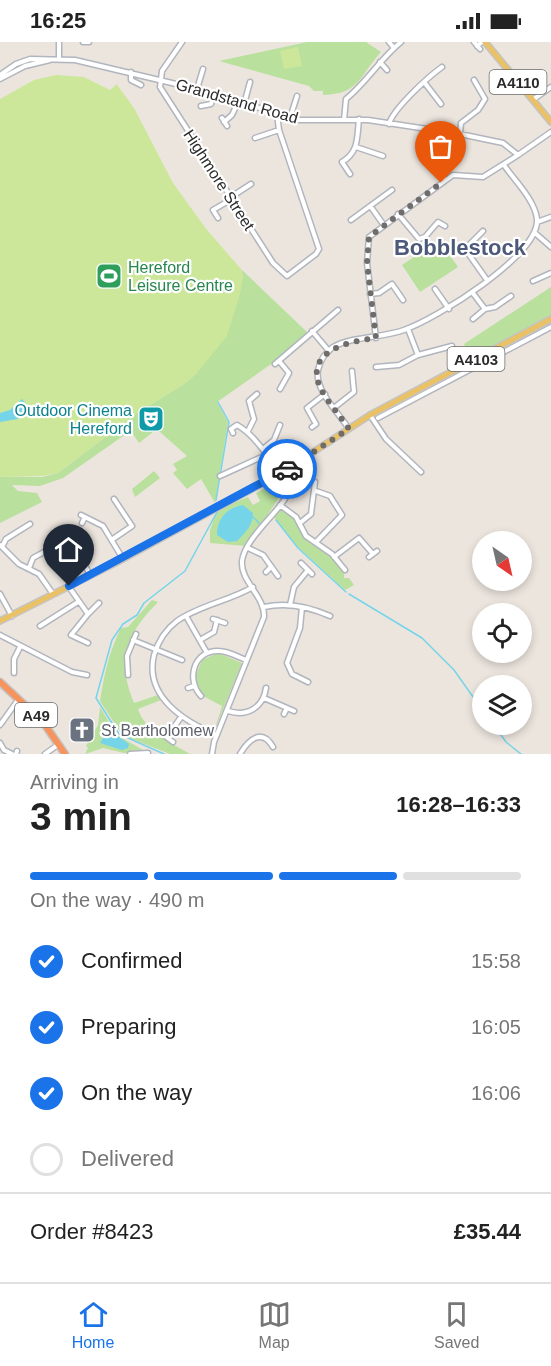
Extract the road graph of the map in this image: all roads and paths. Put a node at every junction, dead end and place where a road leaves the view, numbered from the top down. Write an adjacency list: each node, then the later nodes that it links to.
1 (59, 42): 10 (street)
2 (83, 42): 3 (street)
3 (89, 42)
4 (182, 42): 17 (street)
5 (389, 42): 9 (street)
6 (401, 42): 9 (street)
7 (484, 42): 8 (street); 26 (main road, A4110)
8 (477, 46)
9 (394, 48): 11 (street)
10 (58, 58): 15 (street, Grandstand Road); 16 (street, Grandstand Road)
11 (380, 62): 14 (street); 34 (street)
12 (442, 67): 20 (street)
13 (203, 69): 23 (street)
14 (387, 69)
15 (131, 72): 17 (street, Grandstand Road); 21 (street)
16 (0, 77)
17 (160, 79): 23 (street, Grandstand Road); 51 (street, Highmore Street)
18 (474, 80): 40 (street)
19 (250, 82): 28 (street)
20 (424, 82): 29 (street); 37 (street)
21 (141, 85)
22 (551, 87): 26 (street)
23 (197, 89): 24 (street, Grandstand Road)
24 (214, 94): 27 (street, Grandstand Road); 30 (street)
25 (297, 96): 32 (street)
26 (534, 99): 36 (main road, A4110)
27 (238, 102): 28 (street, Grandstand Road); 35 (street)
28 (244, 104): 31 (street, Grandstand Road)
29 (441, 104)
30 (201, 106)
31 (277, 114): 32 (street, Grandstand Road); 38 (street)
32 (290, 117): 34 (street, Grandstand Road)
33 (358, 119): 34 (street, Grandstand Road); 37 (street, Grandstand Road); 42 (street)
34 (344, 120)
35 (224, 122)
36 (551, 122)
37 (389, 124): 40 (street, Grandstand Road)
38 (279, 130): 41 (street); 51 (street, Highmore Street)
39 (551, 132): 43 (street)
40 (460, 134): 43 (street, Grandstand Road)
41 (255, 138)
42 (356, 147): 44 (street); 47 (street)
43 (518, 155): 46 (street)
44 (383, 156)
45 (435, 165): 48 (street)
46 (504, 165): 48 (street); 57 (street)
47 (350, 174)
48 (445, 180): 53 (street)
49 (251, 184): 51 (street)
50 (392, 190): 52 (street)
51 (231, 198): 55 (street)
52 (371, 207): 56 (street); 58 (street)
53 (398, 214): 58 (street); 59 (street)
54 (551, 217): 57 (street)
55 (218, 218)
56 (351, 220)
57 (537, 222): 61 (street)
58 (383, 224): 68 (street)
59 (445, 226)
60 (483, 231): 64 (street)
61 (535, 233): 62 (street); 64 (street)
62 (551, 247)
63 (551, 273): 65 (street)
64 (487, 280): 67 (street)
65 (533, 281)
66 (435, 289): 71 (street)
67 (472, 292): 71 (street); 72 (street)
68 (370, 294): 70 (street); 79 (street)
69 (511, 296): 72 (street)
70 (403, 300)
71 (449, 309): 77 (street)
72 (485, 309): 74 (street)
73 (339, 310): 78 (street)
74 (473, 319)
75 (551, 319): 85 (main road, A4103)
76 (551, 327): 89 (street)
77 (408, 329): 79 (street); 82 (street)
78 (312, 331): 81 (street); 86 (street)
79 (376, 338): 81 (street)
80 (449, 345): 82 (street)
81 (329, 351): 88 (street)
82 (418, 355): 83 (street)
83 (376, 367)
84 (351, 374): 90 (street)
85 (422, 388): 89 (street); 91 (main road, A4103)
86 (280, 389)
87 (257, 394): 96 (street)
88 (324, 394): 90 (street); 94 (street)
89 (425, 395): 92 (street)
90 (335, 407): 95 (street)
91 (370, 415): 95 (main road, A4103); 100 (street)
92 (378, 418)
93 (280, 425): 98 (street)
94 (312, 427)
95 (349, 429): 101 (main road, A4103)
96 (248, 431): 97 (street); 98 (street)
97 (233, 434)
98 (263, 449): 99 (street)
99 (266, 454): 101 (street); 102 (street)
100 (421, 472)
101 (279, 474): 106 (street); 119 (main road, A4103)
102 (220, 476)
103 (315, 482): 104 (street)
104 (316, 491): 108 (street); 111 (street)
105 (114, 499): 110 (street)
106 (280, 505): 108 (street); 113 (street)
107 (82, 523): 110 (street)
108 (300, 523): 111 (street)
109 (30, 524): 112 (street)
110 (113, 539): 119 (street)
111 (316, 542): 118 (street)
112 (1, 545): 123 (street)
113 (248, 548): 122 (street); 129 (street)
114 (86, 551): 117 (street)
115 (44, 552): 123 (street)
116 (373, 554): 118 (street)
117 (80, 555): 120 (street); 126 (street)
118 (334, 557): 124 (street)
119 (123, 559): 126 (main road, A4103)
120 (58, 563)
121 (301, 563): 134 (street)
122 (272, 567): 125 (street); 127 (street)
123 (29, 568): 131 (street)
124 (345, 570)
125 (266, 572)
126 (90, 575): 128 (main road, A4103)
127 (278, 576)
128 (69, 586): 131 (main road, A4103); 132 (street)
129 (254, 587): 135 (street); 139 (street)
130 (0, 594): 138 (street)
131 (53, 594): 138 (main road, A4103)
132 (78, 602): 137 (street); 143 (street)
133 (99, 603): 137 (street)
134 (290, 605): 135 (street); 136 (street)
135 (264, 607): 153 (street)
136 (302, 607): 140 (street); 158 (street)
137 (88, 614): 148 (street)
138 (12, 615): 141 (main road, A4103)
139 (186, 616): 147 (street); 150 (street)
140 (330, 616)
141 (0, 621)
142 (225, 623): 147 (street)
143 (40, 626)
144 (136, 634): 146 (street)
145 (0, 635): 149 (street)
146 (133, 640): 150 (street); 155 (street)
147 (200, 640): 151 (street)
148 (88, 643)
149 (20, 648): 154 (street); 156 (street)
150 (156, 649): 152 (street); 169 (street)
151 (207, 653): 153 (street); 159 (street)
152 (182, 660)
153 (246, 661): 166 (street)
154 (14, 673)
155 (128, 675)
156 (87, 676)
157 (0, 682): 164 (highway, A49)
158 (308, 682)
159 (194, 686): 160 (street); 162 (street)
160 (188, 688)
161 (266, 688): 163 (street)
162 (201, 696)
163 (264, 698): 165 (street); 166 (street)
164 (18, 700): 170 (street); 176 (highway, A49)
165 (287, 708): 167 (street); 168 (street)
166 (228, 711): 172 (street)
167 (294, 711)
168 (284, 714)
169 (182, 717): 172 (street); 173 (street)
170 (0, 724)
171 (160, 733): 173 (street)
172 (218, 733): 184 (street)
173 (167, 737): 174 (street)
174 (173, 742)
175 (0, 743): 178 (street)
176 (59, 743): 180 (street); 181 (highway, A49)
177 (273, 747): 185 (street)
178 (15, 753)
179 (148, 753): 183 (street)
180 (45, 754)
181 (65, 754)
182 (130, 754): 183 (street)
183 (138, 754)
184 (212, 754)
185 (240, 754)

